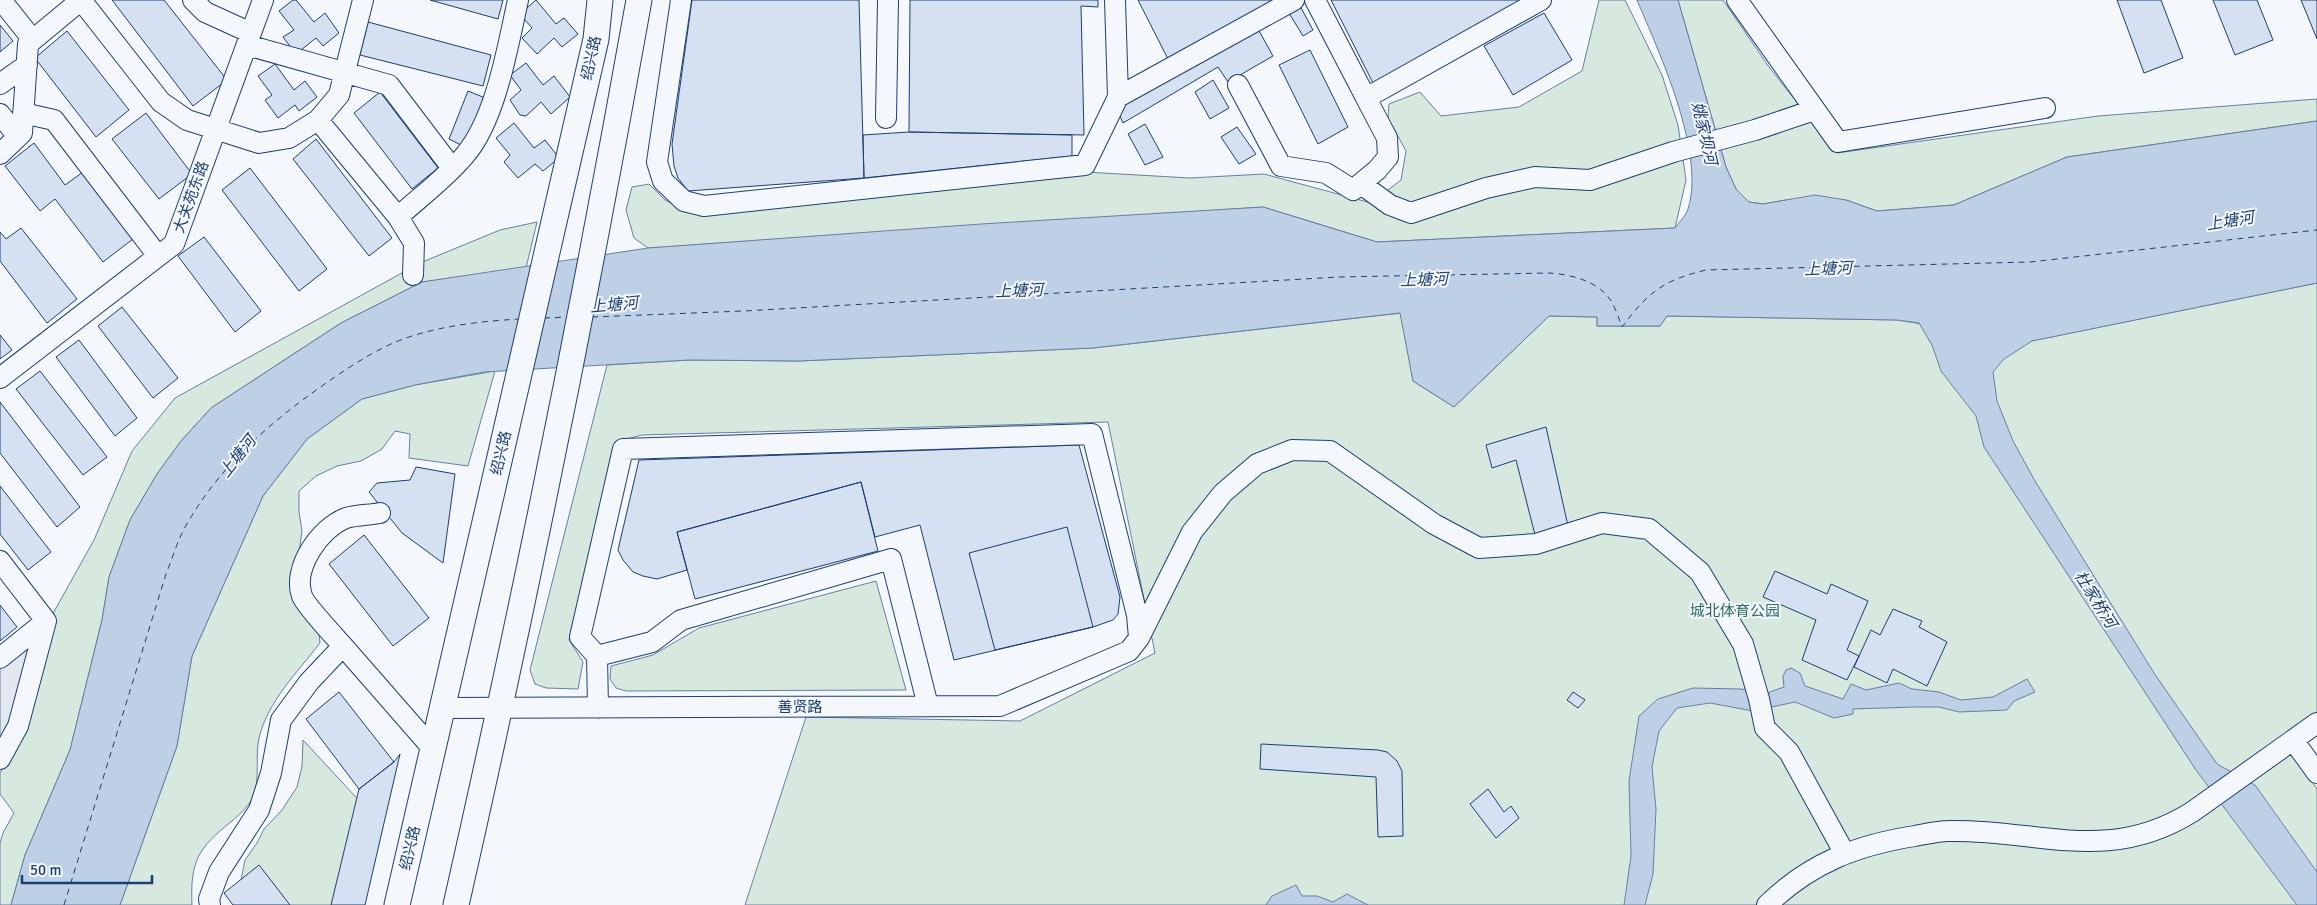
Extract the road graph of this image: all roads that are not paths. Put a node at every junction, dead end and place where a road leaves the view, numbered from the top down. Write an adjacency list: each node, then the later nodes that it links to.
1 (1, 0): 17 (street)
2 (81, 0): 17 (street); 30 (street)
3 (193, 0): 16 (street)
4 (263, 0): 16 (street, 大关苑东路)
5 (363, 0): 19 (street)
6 (518, 0): 33 (street)
7 (600, 0): 47 (main road, 绍兴路)
8 (639, 0): 49 (main road)
9 (681, 0): 22 (street)
10 (888, 0): 28 (street)
11 (1115, 0): 22 (street)
12 (1294, 0): 22 (street)
13 (1315, 0): 23 (street)
14 (1541, 0): 23 (street)
15 (1737, 0): 25 (street)
16 (249, 39): 19 (street); 30 (street, 大关苑东路)
17 (33, 40): 18 (street)
18 (27, 65): 20 (street); 26 (street)
19 (344, 73): 29 (street); 33 (street)
20 (0, 84)
21 (1238, 85): 34 (street)
22 (1118, 97)
23 (1366, 98): 34 (street)
24 (2045, 108): 25 (street)
25 (1814, 110): 34 (street)
26 (23, 113): 31 (street); 36 (street)
27 (0, 114): 31 (street)
28 (886, 118)
29 (318, 120): 30 (street); 35 (street)
30 (216, 129): 36 (street, 大关苑东路)
31 (18, 137): 32 (street)
32 (0, 154)
33 (452, 168): 35 (street)
34 (1361, 184)
35 (398, 217): 37 (street)
36 (158, 256): 38 (street, 大关苑东路)
37 (413, 275)
38 (0, 378)
39 (380, 513): 43 (street)
40 (0, 561): 41 (street)
41 (46, 621): 45 (street); 53 (street)
42 (1139, 638): 44 (street); 46 (street, 善贤路); 55 (street)
43 (343, 646): 52 (street); 56 (street)
44 (596, 656): 46 (street); 48 (street)
45 (0, 658)
46 (928, 706): 48 (street, 善贤路)
47 (442, 708): 49 (street, 善贤路); 52 (main road, 绍兴路)
48 (598, 708): 49 (street, 善贤路)
49 (500, 709): 58 (main road)
50 (2317, 723): 51 (street)
51 (2293, 740): 54 (street); 55 (street)
52 (433, 749): 57 (main road, 绍兴路)
53 (0, 759)
54 (2317, 773)
55 (1845, 854): 59 (street)
56 (210, 905)
57 (397, 905)
58 (456, 905)
59 (1768, 905)

